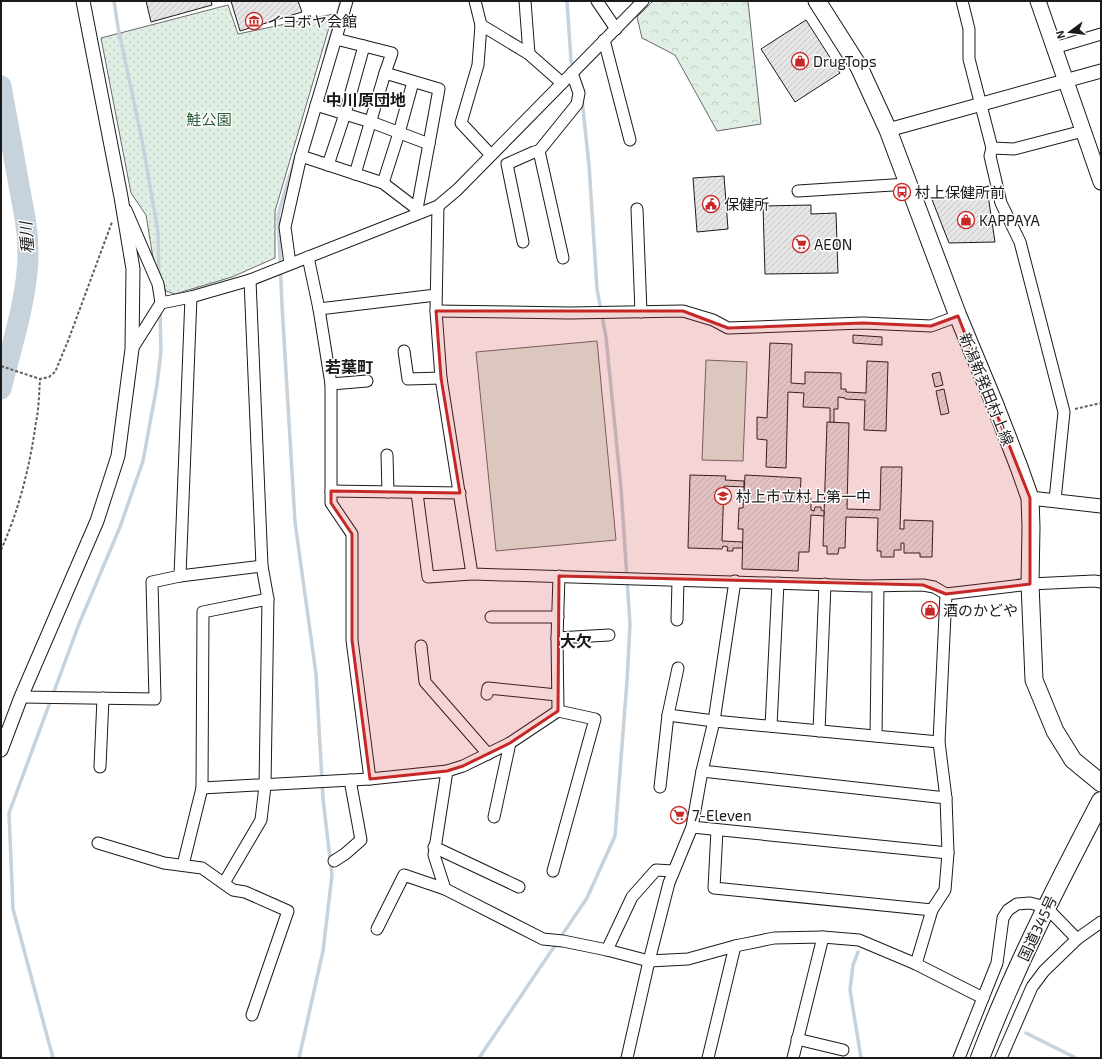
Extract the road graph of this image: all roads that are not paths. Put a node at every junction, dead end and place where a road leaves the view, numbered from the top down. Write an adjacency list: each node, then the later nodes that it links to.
1 (84, 1): 43 (street)
2 (347, 1): 13 (street)
3 (475, 1): 10 (street)
4 (525, 1): 17 (street)
5 (597, 1): 11 (street)
6 (643, 1): 11 (street)
7 (817, 1): 28 (main road, 新潟新発田村上線)
8 (962, 1): 24 (street)
9 (1038, 1): 16 (main road)
10 (481, 25): 17 (street); 35 (street)
11 (616, 29): 14 (street)
12 (1101, 34): 16 (street)
13 (336, 39): 15 (street); 25 (street)
14 (604, 40): 20 (street); 31 (street)
15 (364, 46): 19 (street); 26 (street)
16 (1054, 48): 21 (main road)
17 (529, 54): 23 (street)
18 (1101, 71): 21 (street)
19 (385, 73): 22 (street); 27 (street)
20 (572, 73): 23 (street); 34 (street)
21 (1065, 81): 24 (street); 29 (main road)
22 (414, 82): 30 (street); 32 (street)
23 (562, 83): 35 (street)
24 (981, 104): 28 (street); 33 (street)
25 (316, 105): 26 (street); 36 (street)
26 (345, 114): 27 (street); 37 (street)
27 (370, 122): 30 (street); 38 (street)
28 (888, 130): 41 (main road, 新潟新発田村上線)
29 (1083, 131): 33 (street); 39 (main road)
30 (400, 133): 32 (street); 40 (street)
31 (630, 140)
32 (429, 144): 46 (street)
33 (992, 148): 70 (street)
34 (539, 151): 47 (street); 49 (street)
35 (491, 155): 44 (street)
36 (301, 156): 37 (street); 50 (street)
37 (328, 165): 38 (street)
38 (355, 174): 40 (street)
39 (1101, 182)
40 (383, 183): 46 (street)
41 (908, 184): 42 (street); 58 (main road, 新潟新発田村上線)
42 (798, 191)
43 (121, 197): 54 (street); 59 (street)
44 (438, 206): 46 (street); 52 (street)
45 (637, 209): 57 (street)
46 (419, 211): 48 (street)
47 (523, 242)
48 (308, 257): 50 (street); 55 (street)
49 (563, 258)
50 (290, 264): 51 (street)
51 (250, 280): 53 (street); 72 (street)
52 (436, 295): 55 (street); 56 (street)
53 (191, 297): 54 (street); 74 (street)
54 (161, 303): 59 (street)
55 (319, 308): 63 (street)
56 (436, 311): 57 (street); 61 (street)
57 (641, 312): 58 (street)
58 (958, 316): 69 (main road, 新潟新発田村上線)
59 (132, 350): 94 (street)
60 (404, 352): 61 (street)
61 (441, 378): 68 (street)
62 (367, 381): 63 (street)
63 (331, 384): 65 (street)
64 (387, 455): 66 (street)
65 (331, 491): 66 (street); 109 (street)
66 (388, 492): 67 (street)
67 (417, 493): 68 (street); 73 (street)
68 (460, 493): 73 (street)
69 (1030, 498): 70 (street); 81 (main road, 新潟新発田村上線)
70 (1055, 500): 71 (street)
71 (1101, 506)
72 (262, 566): 74 (street); 84 (street)
73 (472, 574): 75 (street)
74 (180, 576): 95 (street)
75 (559, 576): 76 (street); 86 (street)
76 (678, 581): 77 (street); 87 (street)
77 (735, 581): 78 (street); 98 (street)
78 (778, 582): 80 (street); 99 (street)
79 (1101, 582): 81 (street)
80 (825, 584): 82 (street); 100 (street)
81 (1030, 584): 83 (street); 111 (main road, 新潟新発田村上線)
82 (878, 586): 83 (street); 101 (street)
83 (946, 594): 102 (street)
84 (268, 600): 112 (street); 113 (street)
85 (491, 617): 86 (street)
86 (558, 617): 89 (street)
87 (677, 620)
88 (609, 635): 89 (street)
89 (557, 638): 93 (street)
90 (421, 646): 105 (street)
91 (678, 668): 97 (street)
92 (487, 694): 93 (street)
93 (558, 695): 96 (street)
94 (21, 697): 95 (street); 104 (street)
95 (103, 698): 106 (street)
96 (558, 711): 103 (street); 125 (street)
97 (668, 715): 98 (street); 114 (street)
98 (714, 721): 99 (street); 108 (street)
99 (771, 726): 100 (street)
100 (819, 731): 101 (street)
101 (876, 736): 102 (street)
102 (939, 742): 115 (street)
103 (510, 743): 105 (street); 117 (street)
104 (1, 750)
105 (488, 754): 107 (street)
106 (100, 767)
107 (447, 771): 109 (street); 121 (street)
108 (702, 771): 115 (street); 118 (street)
109 (370, 779): 110 (street)
110 (350, 780): 112 (street); 123 (street)
111 (1101, 783)
112 (265, 786): 113 (street); 127 (street)
113 (202, 788): 124 (street)
114 (660, 788)
115 (946, 798): 122 (street)
116 (1101, 801): 130 (highway, 国道345号)
117 (494, 817)
118 (692, 827): 119 (street); 126 (street)
119 (717, 830): 122 (street); 131 (street)
120 (98, 843): 124 (street)
121 (434, 847): 128 (street); 129 (street)
122 (948, 852): 131 (street)
123 (334, 861)
124 (183, 865): 127 (street)
125 (553, 871)
126 (673, 871): 137 (street); 138 (street)
127 (224, 882): 141 (street)
128 (519, 887)
129 (445, 890): 133 (street); 137 (street)
130 (1046, 907): 135 (street); 140 (street); 148 (highway, 国道345号)
131 (932, 910): 139 (street)
132 (1101, 922): 135 (street)
133 (377, 929)
134 (823, 937): 136 (street); 139 (street); 142 (street)
135 (1077, 939): 149 (street)
136 (735, 946): 138 (street); 145 (street)
137 (607, 950): 138 (street)
138 (649, 961): 144 (street)
139 (916, 964): 140 (street)
140 (983, 998): 147 (street)
141 (252, 1015)
142 (797, 1039): 143 (street); 146 (street)
143 (843, 1050)
144 (627, 1058)
145 (708, 1058)
146 (793, 1058)
147 (959, 1058)
148 (980, 1058)
149 (1001, 1058)

